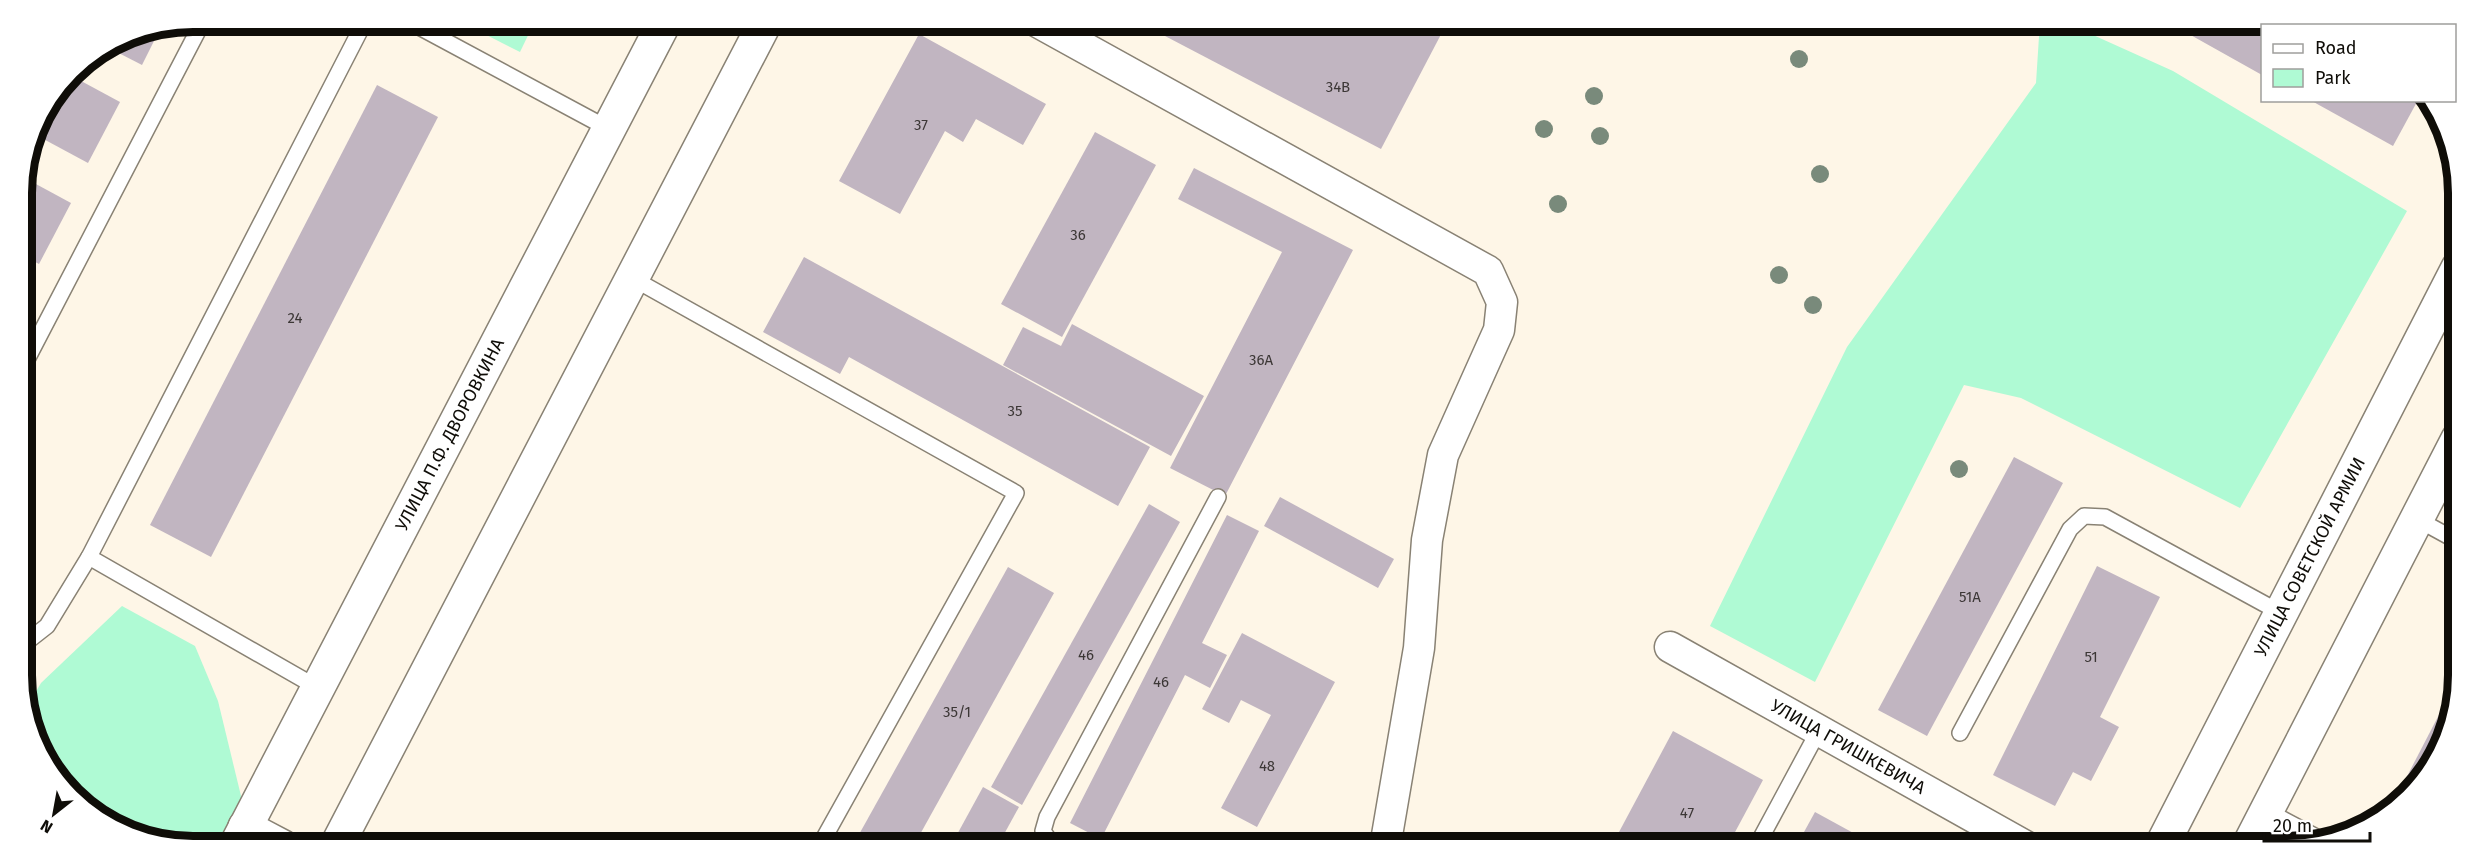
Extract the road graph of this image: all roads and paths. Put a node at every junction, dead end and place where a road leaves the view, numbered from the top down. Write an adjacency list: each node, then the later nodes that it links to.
1 (197, 32): 10 (lane)
2 (359, 32): 15 (lane)
3 (428, 32): 7 (lane)
4 (659, 32): 7 (street, УЛИЦА П.Ф. ДВОРОВКИНА)
5 (759, 32): 8 (street)
6 (1056, 32): 28 (street)
7 (609, 129): 19 (street, УЛИЦА П.Ф. ДВОРОВКИНА)
8 (632, 278): 25 (street); 26 (lane)
9 (2448, 287): 16 (street, УЛИЦА СОВЕТСКОЙ АРМИИ)
10 (32, 350)
11 (2448, 459): 13 (street)
12 (1218, 497): 27 (lane)
13 (2417, 519): 14 (lane); 22 (street)
14 (2448, 536)
15 (89, 557): 17 (lane); 19 (lane)
16 (2281, 613): 21 (lane); 31 (street, УЛИЦА СОВЕТСКОЙ АРМИИ)
17 (32, 638)
18 (1670, 647): 20 (street, УЛИЦА ГРИШКЕВИЧА)
19 (318, 688): 24 (street, УЛИЦА П.Ф. ДВОРОВКИНА)
20 (1819, 730): 29 (lane); 30 (street, УЛИЦА ГРИШКЕВИЧА)
21 (1960, 733)
22 (2266, 811): 23 (lane); 32 (street)
23 (2312, 834)
24 (241, 836)
25 (342, 836)
26 (825, 836)
27 (1046, 836)
28 (1386, 836)
29 (1762, 836)
30 (2007, 836)
31 (2167, 836)
32 (2254, 836)

